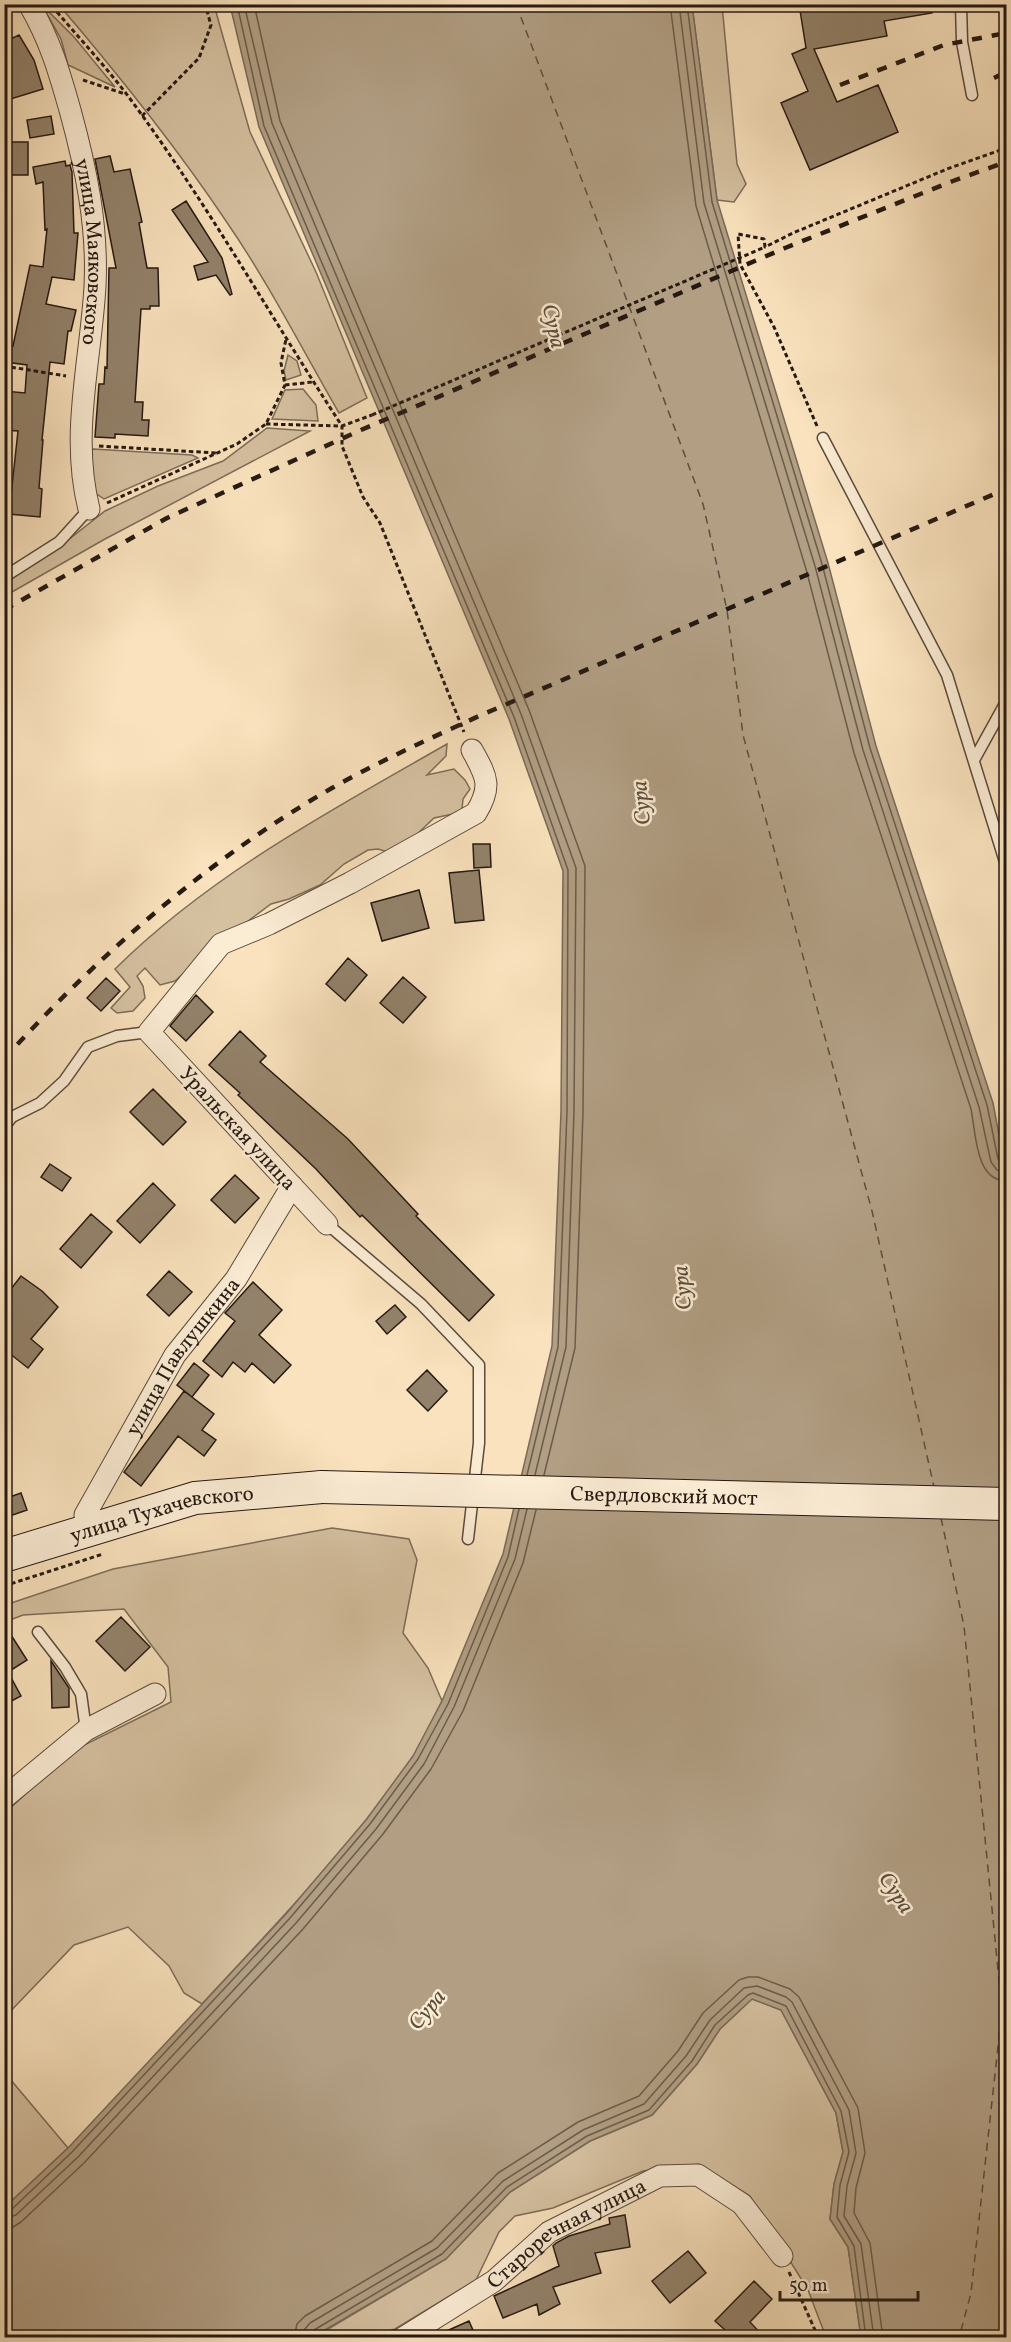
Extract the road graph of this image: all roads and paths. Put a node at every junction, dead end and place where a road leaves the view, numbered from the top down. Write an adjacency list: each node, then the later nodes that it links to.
1 (29, 4): 5 (street, улица Маяковского)
2 (205, 4): 8 (path)
3 (961, 4): 7 (lane)
4 (51, 5): 6 (path)
5 (60, 73): 6 (path); 13 (street, улица Маяковского)
6 (127, 94): 8 (path)
7 (972, 95)
8 (142, 116): 11 (path)
9 (1006, 148): 10 (path)
10 (765, 248): 17 (path, bridge); 18 (path)
11 (286, 339): 14 (path); 15 (path)
12 (4, 366): 13 (path)
13 (85, 380): 19 (street, улица Маяковского)
14 (314, 382): 15 (path); 17 (path)
15 (285, 385): 16 (path)
16 (266, 424): 17 (path); 20 (path)
17 (342, 426): 24 (path)
18 (823, 438): 25 (lane)
19 (81, 444): 20 (path); 21 (street, улица Маяковского)
20 (217, 453): 21 (path)
21 (89, 509): 22 (lane)
22 (4, 577)
23 (1006, 702): 25 (lane)
24 (472, 750): 27 (street)
25 (974, 760): 26 (lane)
26 (1006, 865)
27 (149, 1032): 28 (lane); 29 (street, Уральская улица)
28 (4, 1127)
29 (292, 1186): 30 (street, Уральская улица); 33 (street, улица Павлушкина)
30 (327, 1224): 34 (lane)
31 (322, 1487): 32 (main road, Свердловский мост, bridge); 33 (main road, улица Тухачевского)
32 (1006, 1504)
33 (89, 1530): 36 (main road, улица Тухачевского)
34 (468, 1539)
35 (112, 1551): 37 (path)
36 (4, 1556)
37 (4, 1586)
38 (38, 1632): 40 (lane)
39 (155, 1694): 40 (street)
40 (86, 1730): 41 (street)
41 (4, 1798)
42 (782, 2256): 43 (street, Староречная улица); 44 (path)
43 (403, 2337)
44 (816, 2337)

